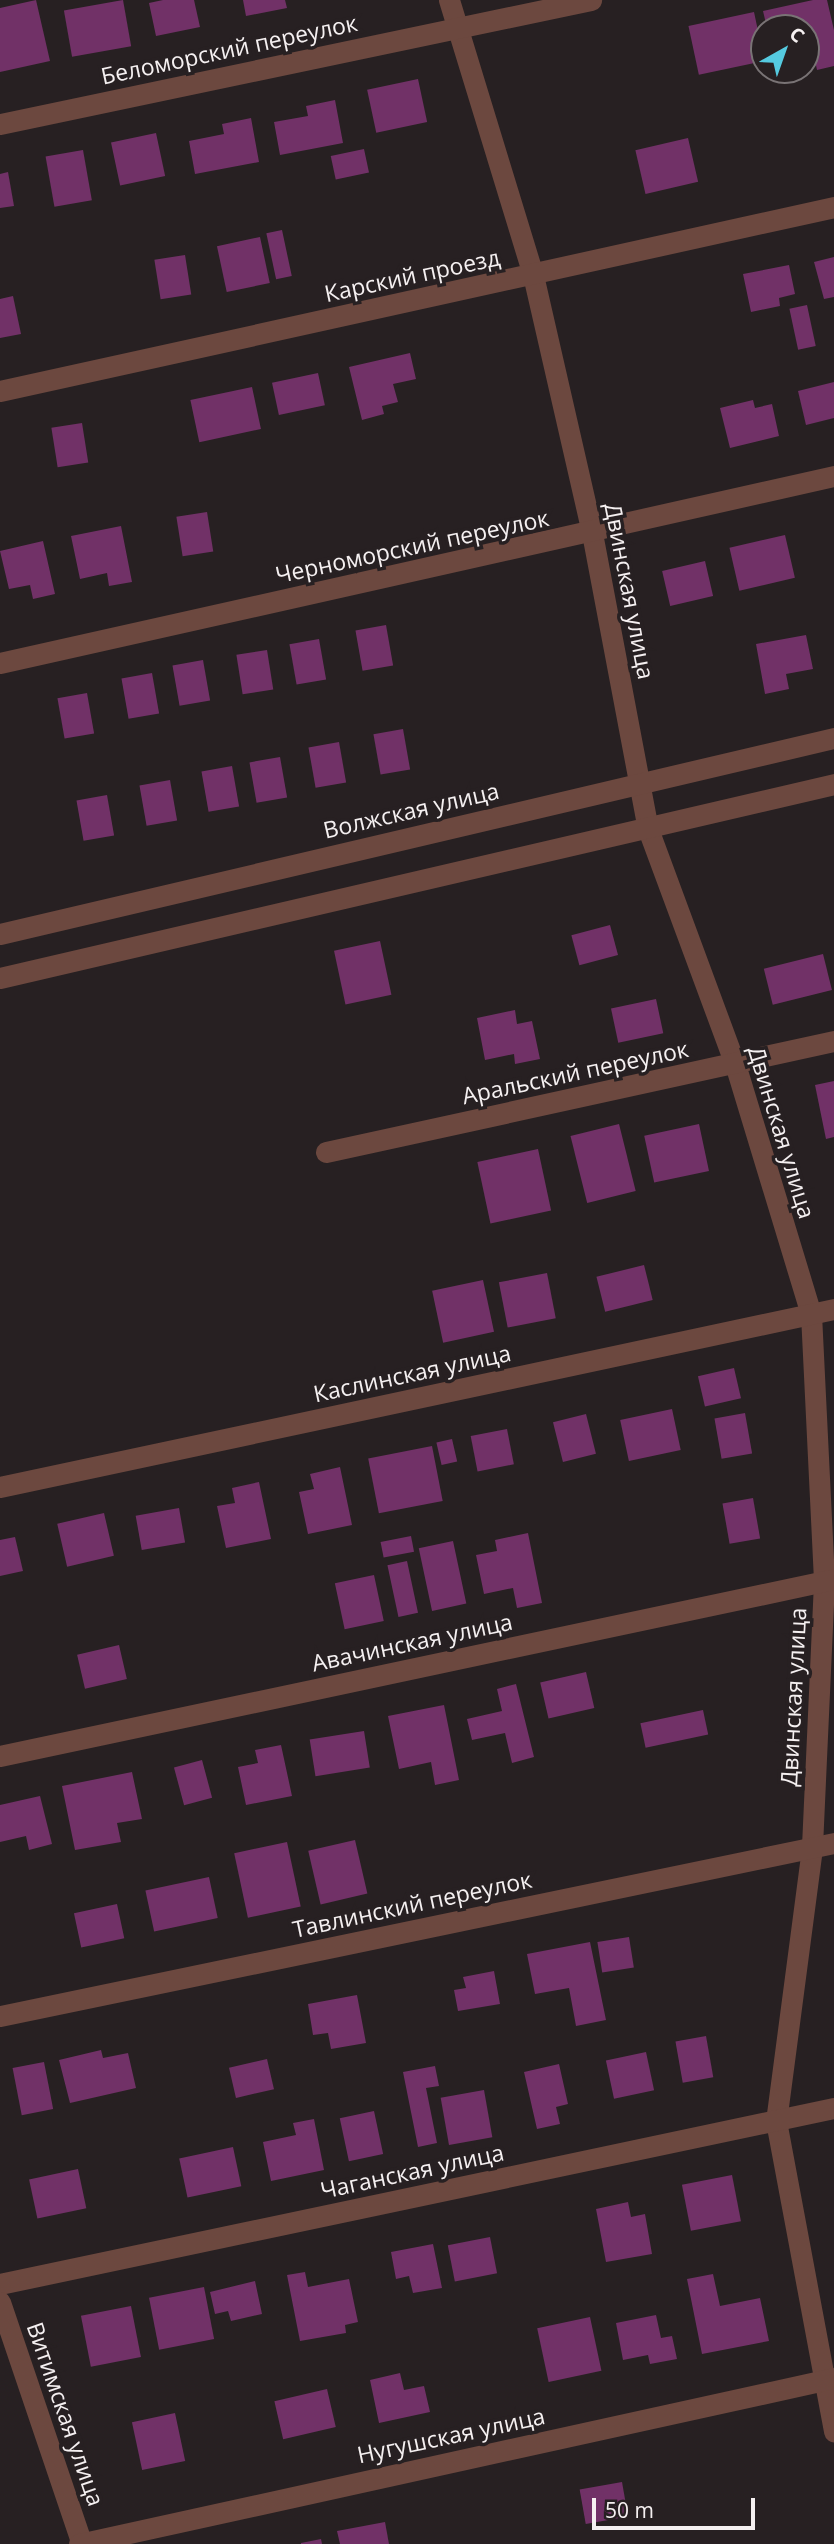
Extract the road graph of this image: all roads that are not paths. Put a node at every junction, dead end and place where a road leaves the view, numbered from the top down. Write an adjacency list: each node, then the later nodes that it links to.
1 (449, 0): 3 (street, Двинская улица)
2 (591, 0): 3 (street, Беломорский переулок)
3 (457, 28): 4 (street, Беломорский переулок); 6 (street, Двинская улица)
4 (0, 124)
5 (834, 207): 6 (street, Карский проезд)
6 (533, 275): 7 (street, Карский проезд); 9 (street, Двинская улица)
7 (0, 391)
8 (834, 476): 9 (street, Черноморский переулок)
9 (592, 533): 10 (street, Черноморский переулок); 12 (street, Двинская улица)
10 (0, 663)
11 (834, 738): 12 (street, Волжская улица)
12 (641, 783): 14 (street, Двинская улица); 15 (street, Волжская улица)
13 (834, 784): 14 (street)
14 (648, 829): 16 (street); 18 (street, Двинская улица)
15 (0, 934)
16 (0, 978)
17 (834, 1041): 18 (street, Аральский переулок)
18 (735, 1064): 19 (street, Аральский переулок); 21 (street, Двинская улица)
19 (326, 1152)
20 (834, 1310): 21 (street, Каслинская улица)
21 (811, 1314): 22 (street, Каслинская улица); 23 (street, Двинская улица)
22 (0, 1487)
23 (829, 1580): 24 (street, Авачинская улица); 26 (street, Двинская улица)
24 (0, 1756)
25 (834, 1843): 26 (street, Тавлинский переулок)
26 (812, 1848): 27 (street, Тавлинский переулок); 29 (street, Двинская улица)
27 (0, 2016)
28 (834, 2108): 29 (street, Чаганская улица)
29 (776, 2121): 30 (street, Чаганская улица); 32 (street, Двинская улица)
30 (0, 2284)
31 (0, 2301): 34 (street, Витимская улица)
32 (830, 2379): 33 (street, Двинская улица); 34 (street, Нугушская улица)
33 (834, 2432)
34 (81, 2544)

